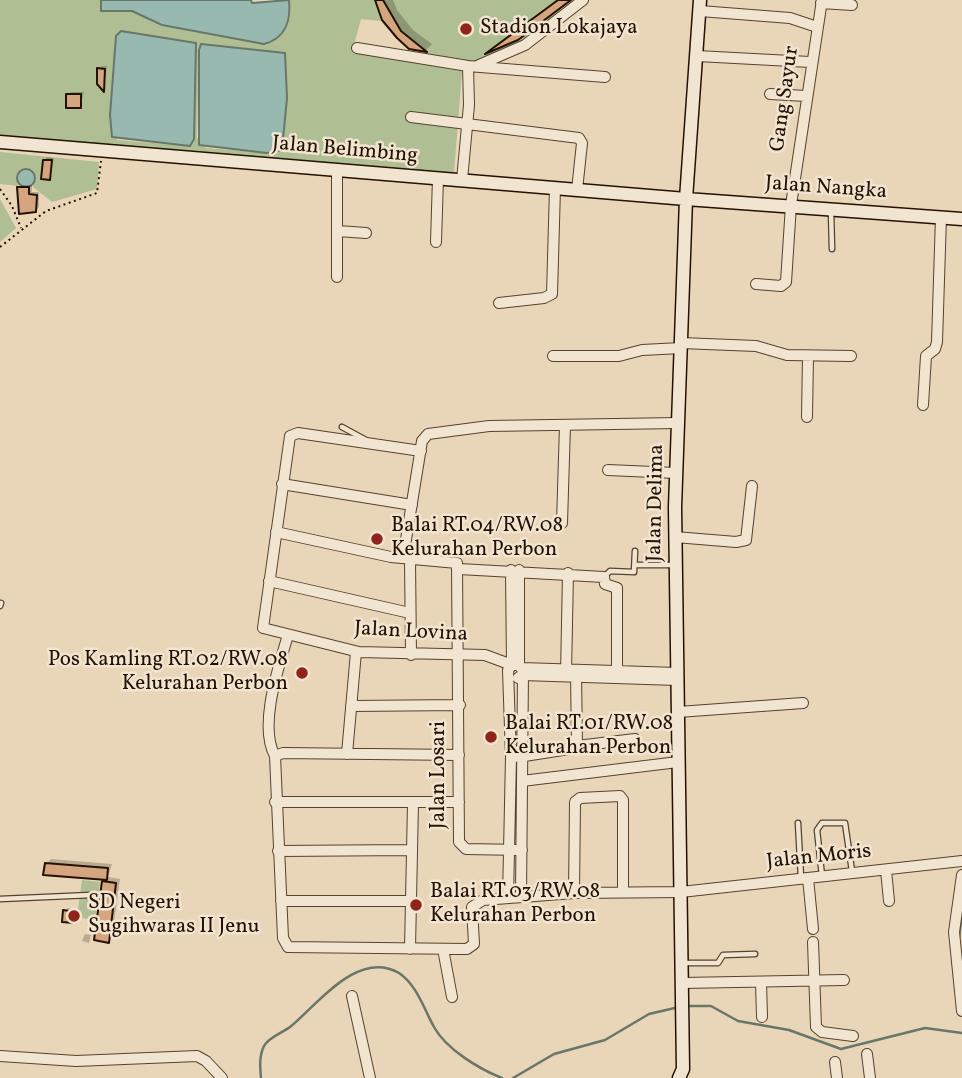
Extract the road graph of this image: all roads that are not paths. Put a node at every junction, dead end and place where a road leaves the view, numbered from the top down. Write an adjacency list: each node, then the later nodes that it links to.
1 (583, 0): 9 (street)
2 (822, 1): 3 (street); 5 (street, Gang Sayur)
3 (852, 5)
4 (700, 6): 5 (street); 7 (street, Jalan Delima)
5 (817, 27): 8 (street, Gang Sayur)
6 (357, 48): 9 (street)
7 (697, 56): 8 (street); 21 (street, Jalan Delima)
8 (810, 62): 12 (street, Gang Sayur)
9 (472, 66): 10 (street); 14 (street)
10 (605, 77)
11 (770, 94): 12 (street)
12 (806, 96): 22 (street, Gang Sayur)
13 (411, 117): 14 (street)
14 (468, 124): 18 (street); 20 (street)
15 (0, 142): 16 (street, Jalan Belimbing)
16 (337, 169): 17 (street, Jalan Belimbing); 26 (street)
17 (438, 178): 18 (street, Jalan Belimbing); 28 (street)
18 (462, 180): 19 (street, Jalan Belimbing)
19 (555, 188): 20 (street, Jalan Belimbing); 32 (street)
20 (577, 190): 21 (street, Jalan Belimbing)
21 (686, 199): 22 (street, Jalan Nangka); 33 (street, Jalan Delima)
22 (791, 205): 23 (street, Jalan Nangka); 31 (street, Gang Sayur)
23 (831, 208): 24 (street, Jalan Nangka); 29 (lane)
24 (941, 217): 25 (street, Jalan Nangka); 37 (street)
25 (962, 219)
26 (338, 231): 27 (street); 30 (street)
27 (366, 233)
28 (436, 243)
29 (832, 248)
30 (337, 277)
31 (756, 284)
32 (499, 303)
33 (681, 346): 34 (street); 35 (street); 39 (street, Jalan Delima)
34 (553, 356)
35 (808, 356): 36 (street); 38 (street)
36 (851, 356)
37 (923, 405)
38 (807, 417)
39 (678, 423): 40 (street); 45 (street, Jalan Delima)
40 (565, 425): 43 (street); 49 (street)
41 (342, 426): 42 (lane)
42 (374, 445): 43 (street); 46 (street)
43 (421, 451): 48 (street)
44 (608, 470): 45 (street)
45 (676, 473): 51 (street, Jalan Delima)
46 (282, 484): 48 (street); 50 (street)
47 (752, 486): 51 (street)
48 (412, 505): 53 (street)
49 (562, 523)
50 (276, 532): 53 (street); 60 (street)
51 (675, 537): 55 (street, Jalan Delima)
52 (635, 551): 54 (lane)
53 (406, 559): 56 (street); 61 (street)
54 (635, 565): 55 (lane); 59 (lane)
55 (676, 565): 69 (street, Jalan Delima)
56 (459, 569): 57 (street); 65 (street, Jalan Losari)
57 (515, 570): 58 (street); 66 (street)
58 (568, 573): 59 (street); 67 (street)
59 (604, 577): 68 (street)
60 (268, 581): 61 (street); 62 (street, Jalan Lovina)
61 (410, 613): 64 (street)
62 (288, 635): 63 (street, Jalan Lovina); 77 (street)
63 (356, 652): 64 (street, Jalan Lovina); 72 (street)
64 (411, 655): 65 (street, Jalan Lovina)
65 (460, 655): 66 (street, Jalan Lovina); 71 (street, Jalan Losari)
66 (517, 670): 67 (street, Jalan Lovina); 79 (street); 80 (street)
67 (571, 674): 68 (street, Jalan Lovina); 75 (street)
68 (617, 675): 69 (street, Jalan Lovina)
69 (677, 676): 73 (street, Jalan Delima)
70 (803, 703): 73 (street)
71 (460, 705): 72 (street); 78 (street, Jalan Losari)
72 (351, 706): 76 (street)
73 (678, 712): 81 (street, Jalan Delima)
74 (635, 740): 75 (street)
75 (582, 747): 80 (street)
76 (347, 754): 77 (street); 78 (street)
77 (275, 755): 87 (street)
78 (459, 755): 88 (street, Jalan Losari)
79 (511, 757): 80 (street); 84 (street)
80 (523, 757): 83 (street)
81 (678, 762): 82 (street); 102 (street, Jalan Delima)
82 (575, 775): 83 (street); 86 (street)
83 (522, 781): 85 (street)
84 (510, 799): 85 (street); 91 (street)
85 (522, 799): 92 (street)
86 (575, 801): 101 (street); 103 (street)
87 (275, 802): 89 (street); 94 (street)
88 (459, 802): 89 (street); 91 (street, Jalan Losari)
89 (413, 803): 93 (street)
90 (798, 822): 100 (lane)
91 (509, 849): 92 (street); 106 (street)
92 (522, 849): 105 (street)
93 (412, 850): 94 (street); 109 (street)
94 (278, 851): 108 (street)
95 (962, 861): 96 (street, Jalan Moris)
96 (886, 870): 97 (street, Jalan Moris); 110 (street)
97 (852, 873): 99 (street, Jalan Moris); 99 (lane)
98 (962, 876): 123 (street)
99 (822, 877): 100 (street, Jalan Moris)
100 (804, 879): 102 (street, Jalan Moris); 111 (street)
101 (623, 892): 102 (street, Jalan Moris); 103 (street, Jalan Moris)
102 (681, 892): 116 (street, Jalan Delima)
103 (574, 893): 105 (street, Jalan Moris)
104 (91, 895): 107 (lane)
105 (521, 897): 106 (street, Jalan Moris)
106 (508, 898): 114 (street, Jalan Moris)
107 (0, 899)
108 (281, 901): 109 (street); 113 (street)
109 (411, 901): 113 (street)
110 (889, 901)
111 (813, 929)
112 (813, 942): 117 (street)
113 (411, 949): 114 (street)
114 (443, 949): 122 (street)
115 (755, 954): 116 (lane)
116 (681, 963): 120 (street, Jalan Delima)
117 (814, 981): 118 (street); 119 (street); 125 (street)
118 (844, 981)
119 (761, 982): 120 (street); 124 (street)
120 (682, 983): 131 (street, Jalan Delima)
121 (352, 996): 130 (street)
122 (452, 997)
123 (962, 1012)
124 (762, 1017)
125 (853, 1035)
126 (867, 1054): 133 (street)
127 (0, 1056): 129 (street)
128 (835, 1062): 132 (street)
129 (222, 1078)
130 (369, 1078)
131 (680, 1078)
132 (837, 1078)
133 (870, 1078)

